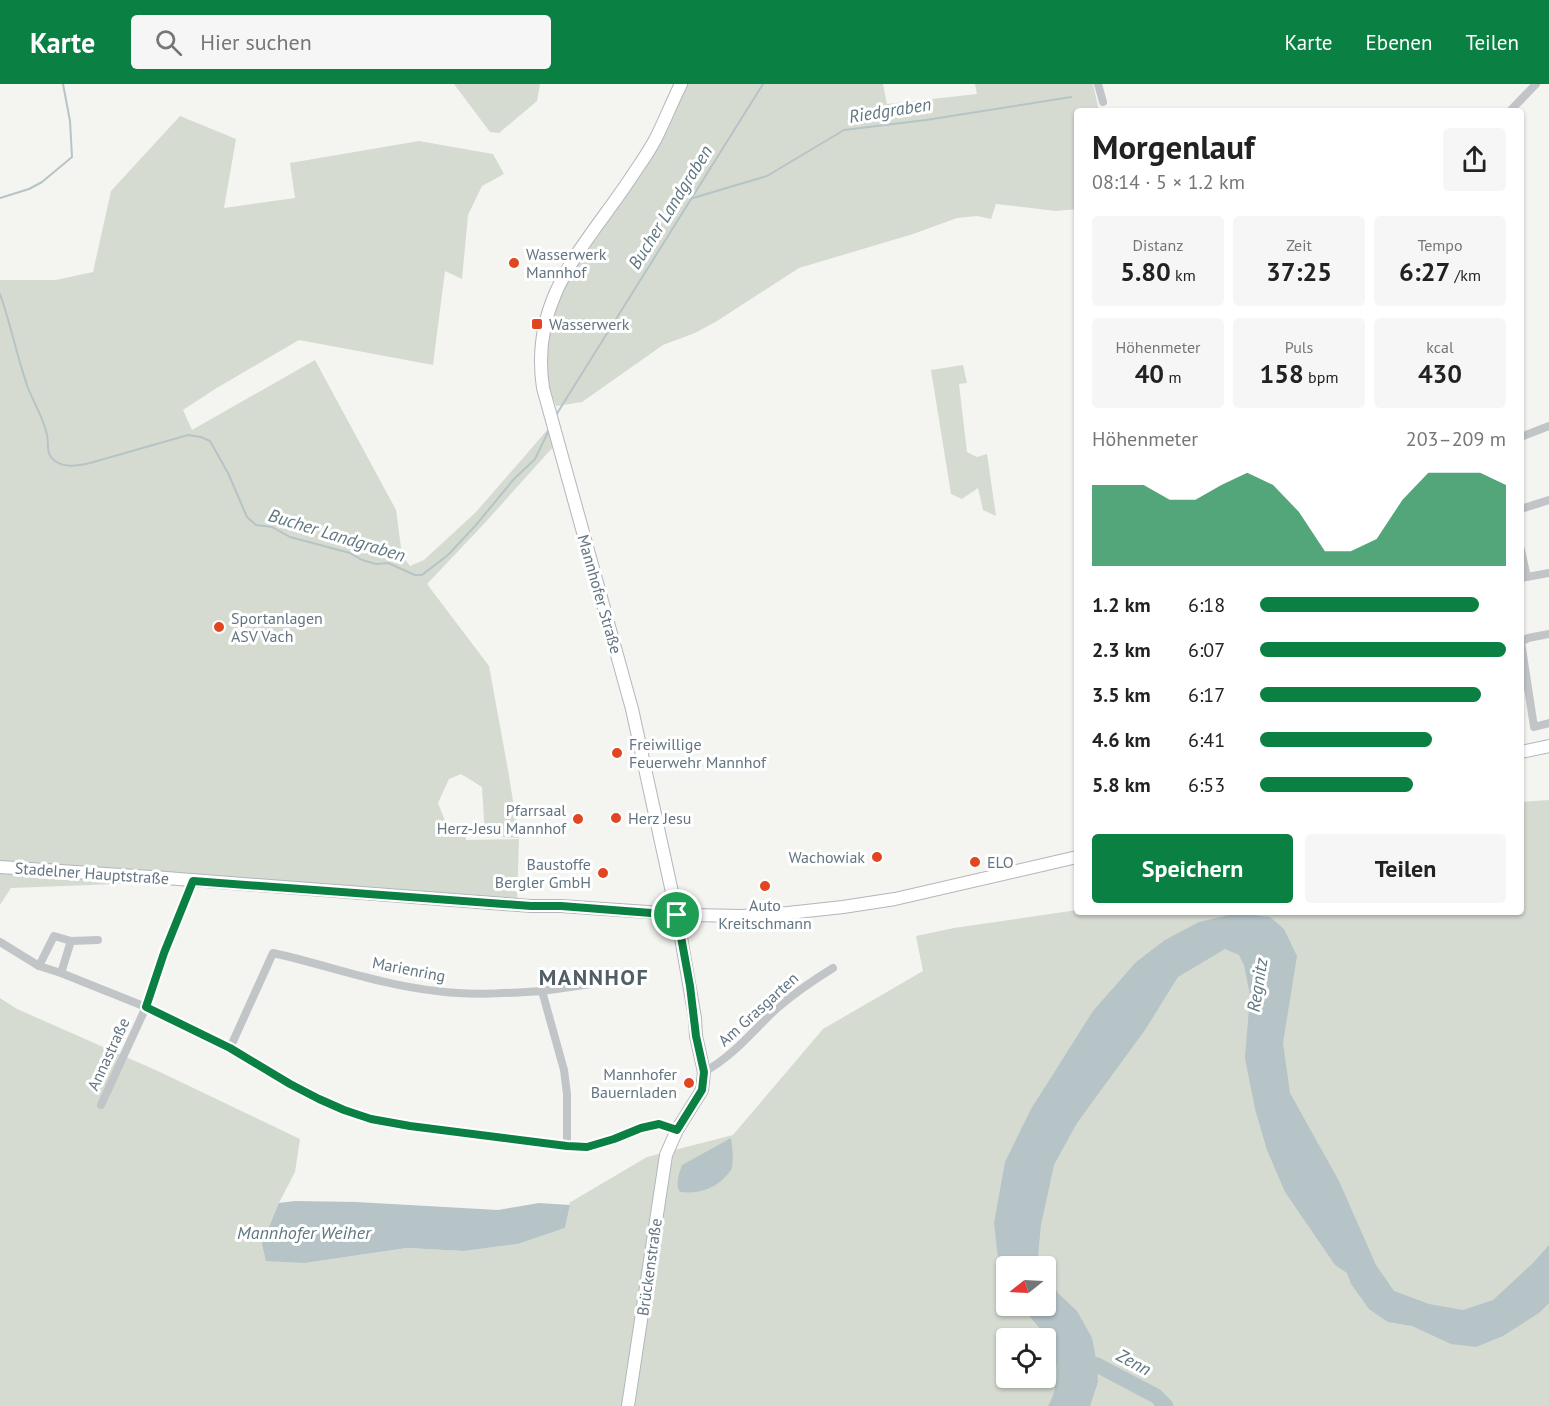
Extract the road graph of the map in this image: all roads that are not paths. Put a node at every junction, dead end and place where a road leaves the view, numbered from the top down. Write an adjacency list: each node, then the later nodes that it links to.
1 (681, 84): 21 (main road, Mannhofer Straße)
2 (1098, 84): 4 (street)
3 (1536, 84): 5 (street)
4 (1103, 102)
5 (1513, 108)
6 (1549, 426): 7 (street)
7 (1524, 436)
8 (1549, 500): 9 (street)
9 (1524, 508)
10 (1549, 573): 11 (street)
11 (1524, 578)
12 (1549, 634): 13 (street)
13 (1524, 640)
14 (1524, 662): 15 (street)
15 (1549, 723)
16 (1549, 746): 17 (main road)
17 (1524, 751)
18 (1074, 858): 21 (main road, Stadelner Hauptstraße)
19 (0, 867): 20 (main road, Stadelner Hauptstraße)
20 (193, 881): 21 (main road, Stadelner Hauptstraße); 30 (street, Annastraße)
21 (677, 915): 32 (main road, Mannhofer Straße)
22 (71, 940): 23 (street); 25 (street); 27 (street)
23 (98, 940)
24 (0, 942): 25 (street)
25 (39, 966): 27 (street)
26 (832, 968): 32 (street, Am Grasgarten)
27 (61, 973): 30 (street)
28 (591, 984): 29 (street, Marienring)
29 (542, 991): 31 (street, Marienring); 35 (street)
30 (146, 1007): 31 (street); 33 (street, Annastraße)
31 (230, 1048): 35 (street)
32 (704, 1072): 34 (main road, Mannhofer Straße)
33 (101, 1105)
34 (677, 1130): 35 (street); 36 (main road, Brückenstraße)
35 (567, 1146)
36 (628, 1406)

